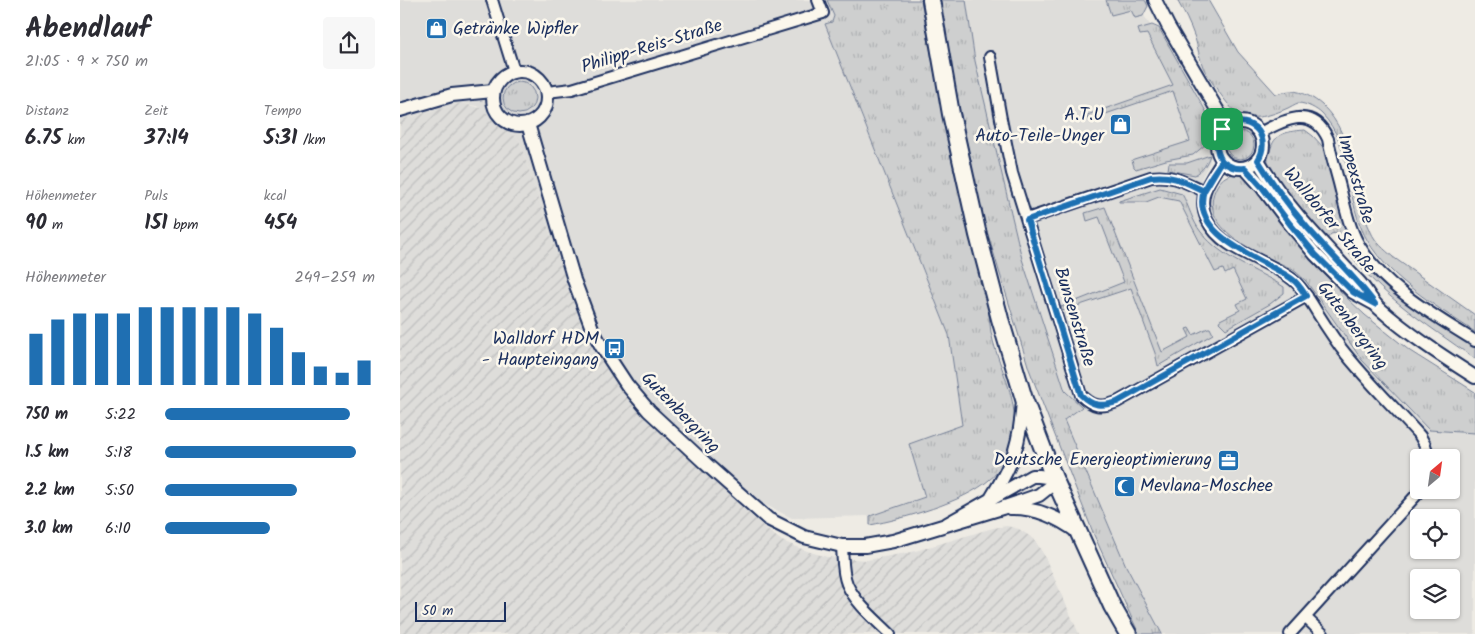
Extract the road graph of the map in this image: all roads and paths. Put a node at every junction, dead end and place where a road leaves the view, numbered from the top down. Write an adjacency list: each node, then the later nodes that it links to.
1 (492, 0): 6 (street)
2 (818, 0): 8 (street, Philipp-Reis-Straße)
3 (1155, 0): 11 (street)
4 (931, 3): 22 (main road)
5 (990, 57): 17 (street, Bunsenstraße)
6 (514, 71): 7 (street); 8 (street)
7 (493, 91): 9 (street); 10 (street)
8 (547, 92): 10 (street)
9 (400, 110)
10 (528, 124): 30 (street, Gutenbergring)
11 (1228, 125): 12 (street); 14 (street)
12 (1260, 133): 13 (street); 20 (street, Impexstraße)
13 (1258, 160): 15 (street); 19 (street, Walldorfer Straße)
14 (1222, 161): 15 (street); 16 (street)
15 (1245, 168): 19 (street, Walldorfer Straße)
16 (1204, 191): 17 (street); 18 (street, Gutenbergring)
17 (1027, 220): 18 (street, Bunsenstraße)
18 (1306, 296): 23 (street, Gutenbergring)
19 (1375, 304): 21 (street, Walldorfer Straße)
20 (1475, 341)
21 (1475, 377)
22 (1024, 398): 24 (main road); 25 (street)
23 (1425, 449)
24 (1054, 478): 25 (street, Gutenbergring); 27 (street, Gutenbergring); 29 (main road)
25 (991, 498): 28 (street, Gutenbergring)
26 (1413, 499): 31 (street)
27 (1002, 508): 28 (street, Gutenbergring); 29 (street)
28 (947, 524): 30 (street, Gutenbergring)
29 (1080, 534): 33 (main road)
30 (842, 546): 32 (street)
31 (1306, 618): 34 (street); 35 (street)
32 (890, 634)
33 (1128, 634)
34 (1290, 634)
35 (1324, 634)

